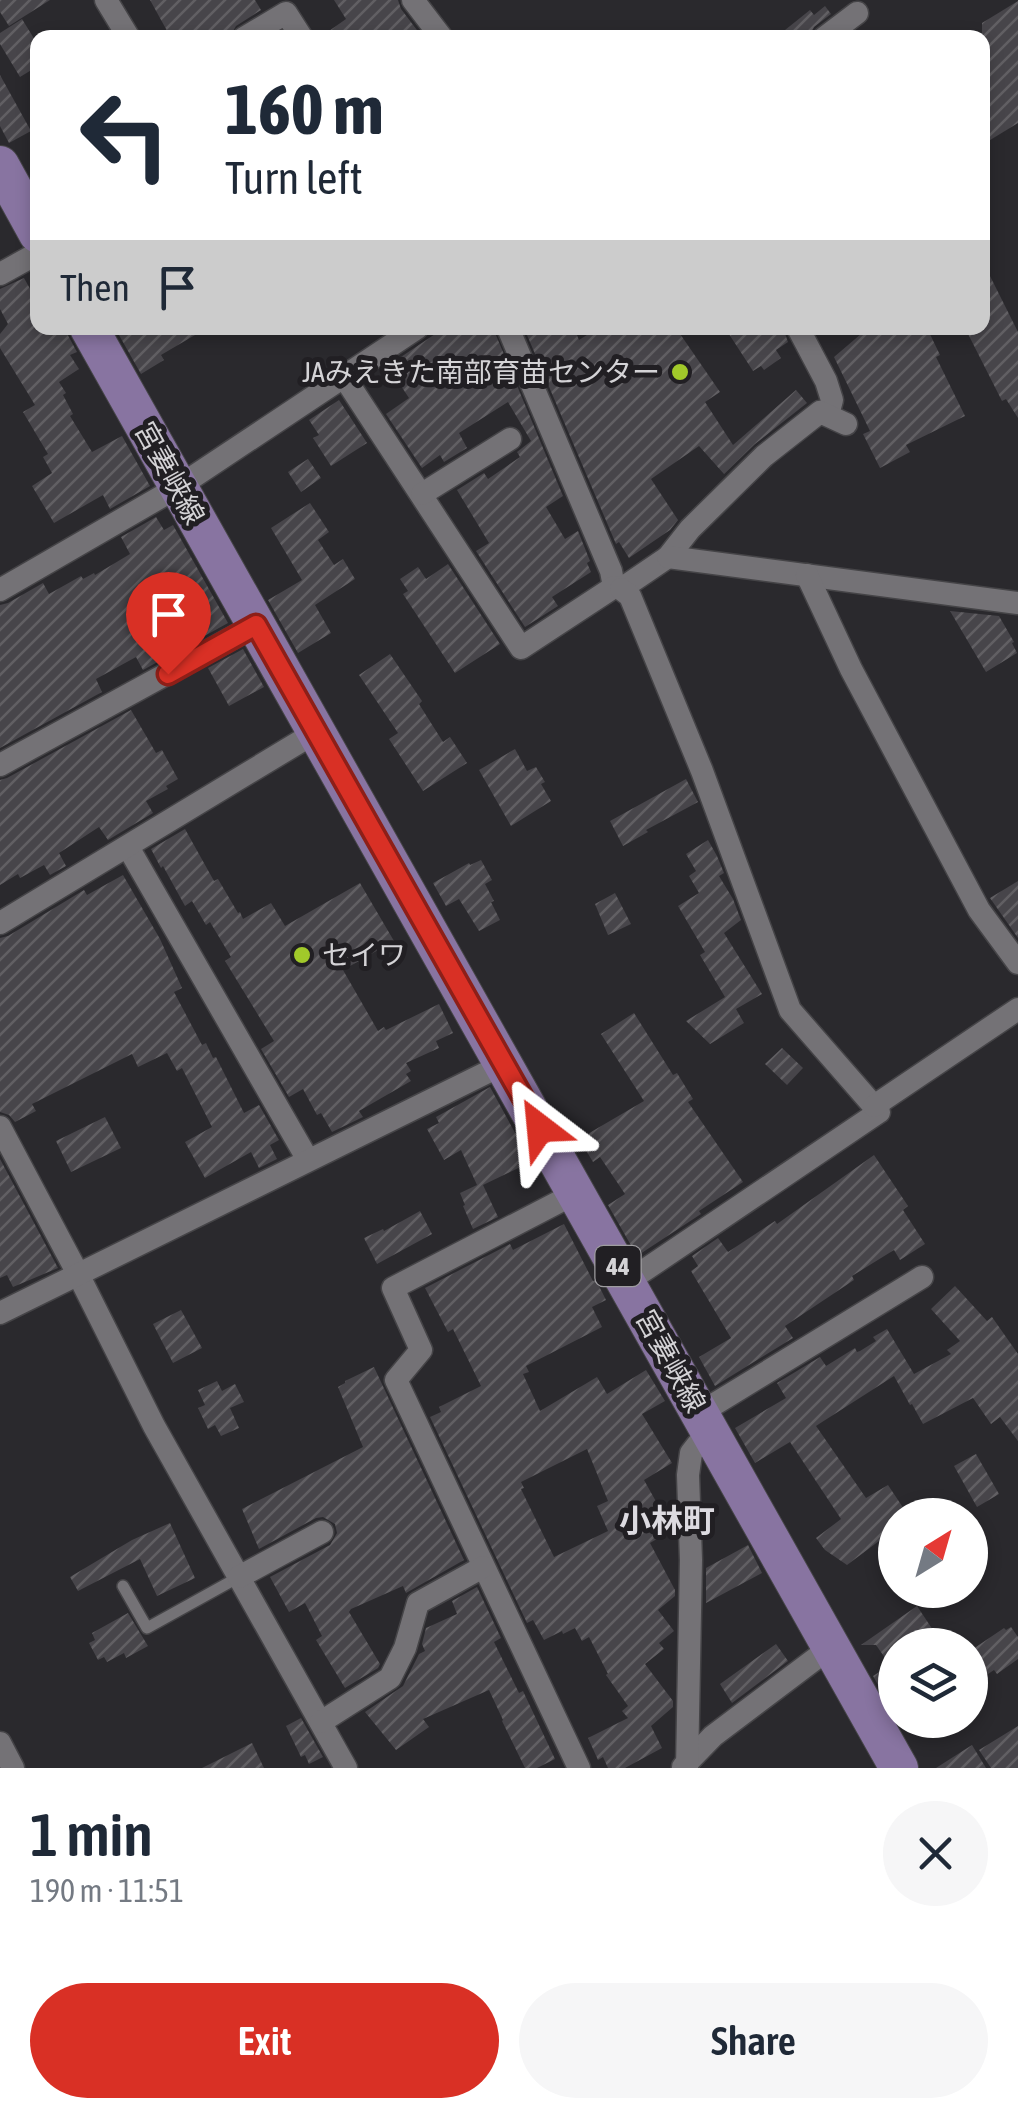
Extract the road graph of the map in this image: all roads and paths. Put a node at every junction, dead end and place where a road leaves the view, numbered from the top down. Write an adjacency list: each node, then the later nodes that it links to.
1 (106, 0): 5 (street)
2 (413, 0): 8 (street)
3 (282, 6): 6 (street); 7 (street)
4 (858, 13): 9 (street)
5 (124, 30)
6 (254, 30)
7 (297, 30)
8 (436, 30)
9 (835, 30)
10 (0, 165): 11 (main road)
11 (30, 219)
12 (30, 257): 13 (street)
13 (0, 274)
14 (93, 335): 20 (main road, 宮妻峡線 / 44)
15 (407, 335): 18 (street)
16 (511, 335): 24 (street)
17 (802, 335): 22 (street)
18 (344, 377): 20 (street); 21 (street)
19 (510, 439): 21 (street)
20 (178, 487): 25 (street); 27 (main road, 宮妻峡線 / 44)
21 (422, 494): 24 (street)
22 (668, 557): 23 (street); 24 (street)
23 (807, 575): 26 (street); 32 (street)
24 (618, 588): 35 (street)
25 (0, 590)
26 (1018, 604)
27 (256, 625): 28 (main road, 宮妻峡線 / 44); 29 (street)
28 (316, 732): 30 (street); 34 (main road, 宮妻峡線 / 44)
29 (0, 765)
30 (128, 847): 31 (street); 37 (street)
31 (0, 922)
32 (1018, 963)
33 (1018, 1010): 35 (street)
34 (504, 1064): 37 (street); 38 (main road, 宮妻峡線 / 44)
35 (874, 1106): 41 (street)
36 (0, 1127): 39 (street)
37 (308, 1160): 39 (street)
38 (576, 1193): 41 (main road, 宮妻峡線 / 44); 45 (street)
39 (78, 1274): 42 (street); 46 (street)
40 (922, 1278): 43 (street)
41 (627, 1282): 43 (main road, 宮妻峡線 / 44)
42 (0, 1312)
43 (706, 1425): 48 (main road, 宮妻峡線 / 44); 51 (street)
44 (322, 1532): 46 (street)
45 (483, 1567): 49 (street); 54 (street)
46 (239, 1576): 47 (lane); 49 (street)
47 (123, 1586)
48 (831, 1647): 51 (street); 55 (main road, 宮妻峡線 / 44)
49 (321, 1722): 53 (street)
50 (0, 1744): 52 (street)
51 (685, 1767)
52 (13, 1768)
53 (346, 1768)
54 (579, 1768)
55 (899, 1768)

